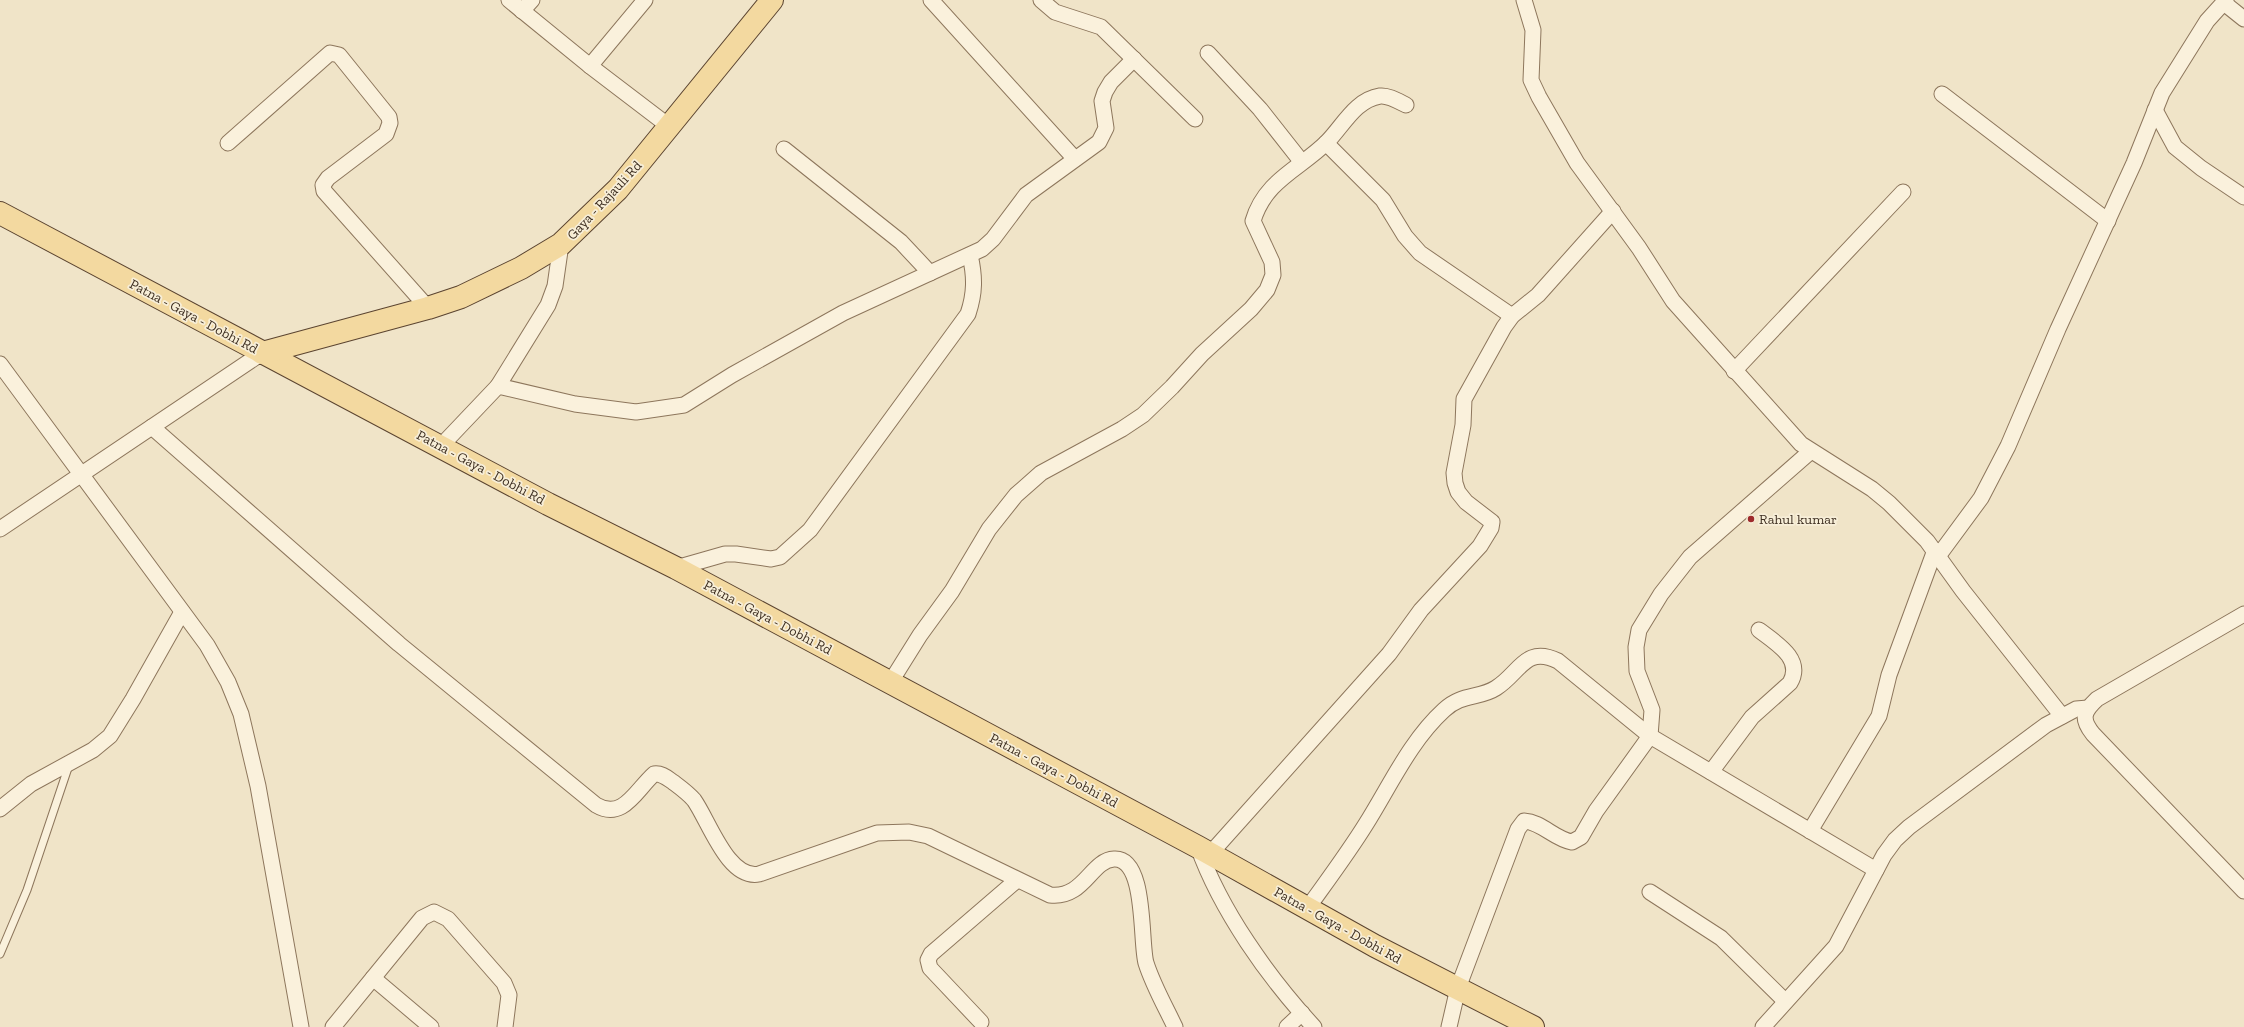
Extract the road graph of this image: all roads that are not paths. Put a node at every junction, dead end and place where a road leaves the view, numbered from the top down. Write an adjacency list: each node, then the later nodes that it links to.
1 (509, 0): 9 (street)
2 (532, 0): 9 (street)
3 (645, 0): 13 (street)
4 (772, 0): 18 (main road, Gaya - Rajauli Rd)
5 (931, 0): 22 (street)
6 (1041, 0): 12 (street)
7 (1524, 0): 26 (street)
8 (2225, 1): 10 (street); 16 (street)
9 (522, 12): 13 (street)
10 (2244, 19)
11 (1208, 53): 23 (street)
12 (1134, 59): 17 (street); 22 (street)
13 (590, 66): 18 (street)
14 (1942, 94): 28 (street)
15 (1406, 105): 20 (street)
16 (2155, 110): 25 (street); 28 (street)
17 (1195, 119)
18 (670, 127): 29 (main road, Gaya - Rajauli Rd)
19 (228, 143): 32 (street)
20 (1326, 143): 23 (street); 33 (street)
21 (784, 149): 31 (street)
22 (1075, 159): 30 (street)
23 (1301, 161): 48 (street)
24 (1903, 192): 36 (street)
25 (2244, 197)
26 (1613, 210): 33 (street); 36 (street)
27 (0, 213): 34 (main road, Patna - Gaya - Dobhi Rd)
28 (2108, 221): 43 (street)
29 (561, 244): 32 (main road, Gaya - Rajauli Rd); 37 (street)
30 (970, 255): 31 (street); 44 (street)
31 (930, 273): 37 (street)
32 (428, 308): 34 (main road, Gaya - Rajauli Rd)
33 (1512, 316): 56 (street)
34 (262, 352): 38 (street); 39 (main road, Patna - Gaya - Dobhi Rd)
35 (0, 364): 41 (street)
36 (1734, 371): 40 (street)
37 (498, 386): 39 (street)
38 (152, 427): 41 (street); 58 (street)
39 (441, 446): 44 (main road, Patna - Gaya - Dobhi Rd)
40 (1811, 451): 43 (street); 51 (street)
41 (82, 474): 42 (street); 45 (street)
42 (0, 529)
43 (1937, 553): 50 (street); 55 (street)
44 (676, 568): 48 (main road, Patna - Gaya - Dobhi Rd)
45 (182, 612): 52 (street); 68 (street)
46 (2244, 614): 49 (street)
47 (1759, 630): 53 (street)
48 (890, 683): 56 (main road, Patna - Gaya - Dobhi Rd)
49 (2088, 708): 50 (street); 59 (street)
50 (2062, 716): 57 (street)
51 (1650, 736): 53 (street); 61 (street); 64 (street)
52 (70, 763): 54 (street); 62 (lane)
53 (1711, 772): 55 (street)
54 (0, 809)
55 (1810, 831): 57 (street)
56 (1204, 850): 61 (main road, Patna - Gaya - Dobhi Rd); 66 (street)
57 (1876, 870): 65 (street)
58 (1017, 880): 67 (street); 72 (street)
59 (2244, 891)
60 (1650, 892): 65 (street)
61 (1307, 909): 64 (main road, Patna - Gaya - Dobhi Rd)
62 (0, 954)
63 (373, 978): 69 (street); 70 (street); 71 (street)
64 (1458, 988): 75 (street); 76 (main road, Patna - Gaya - Dobhi Rd)
65 (1785, 1001): 77 (street)
66 (1302, 1013): 73 (street); 74 (street)
67 (981, 1022)
68 (301, 1027)
69 (333, 1027)
70 (431, 1027)
71 (505, 1027)
72 (1175, 1027)
73 (1287, 1027)
74 (1314, 1027)
75 (1449, 1027)
76 (1533, 1027)
77 (1763, 1027)

